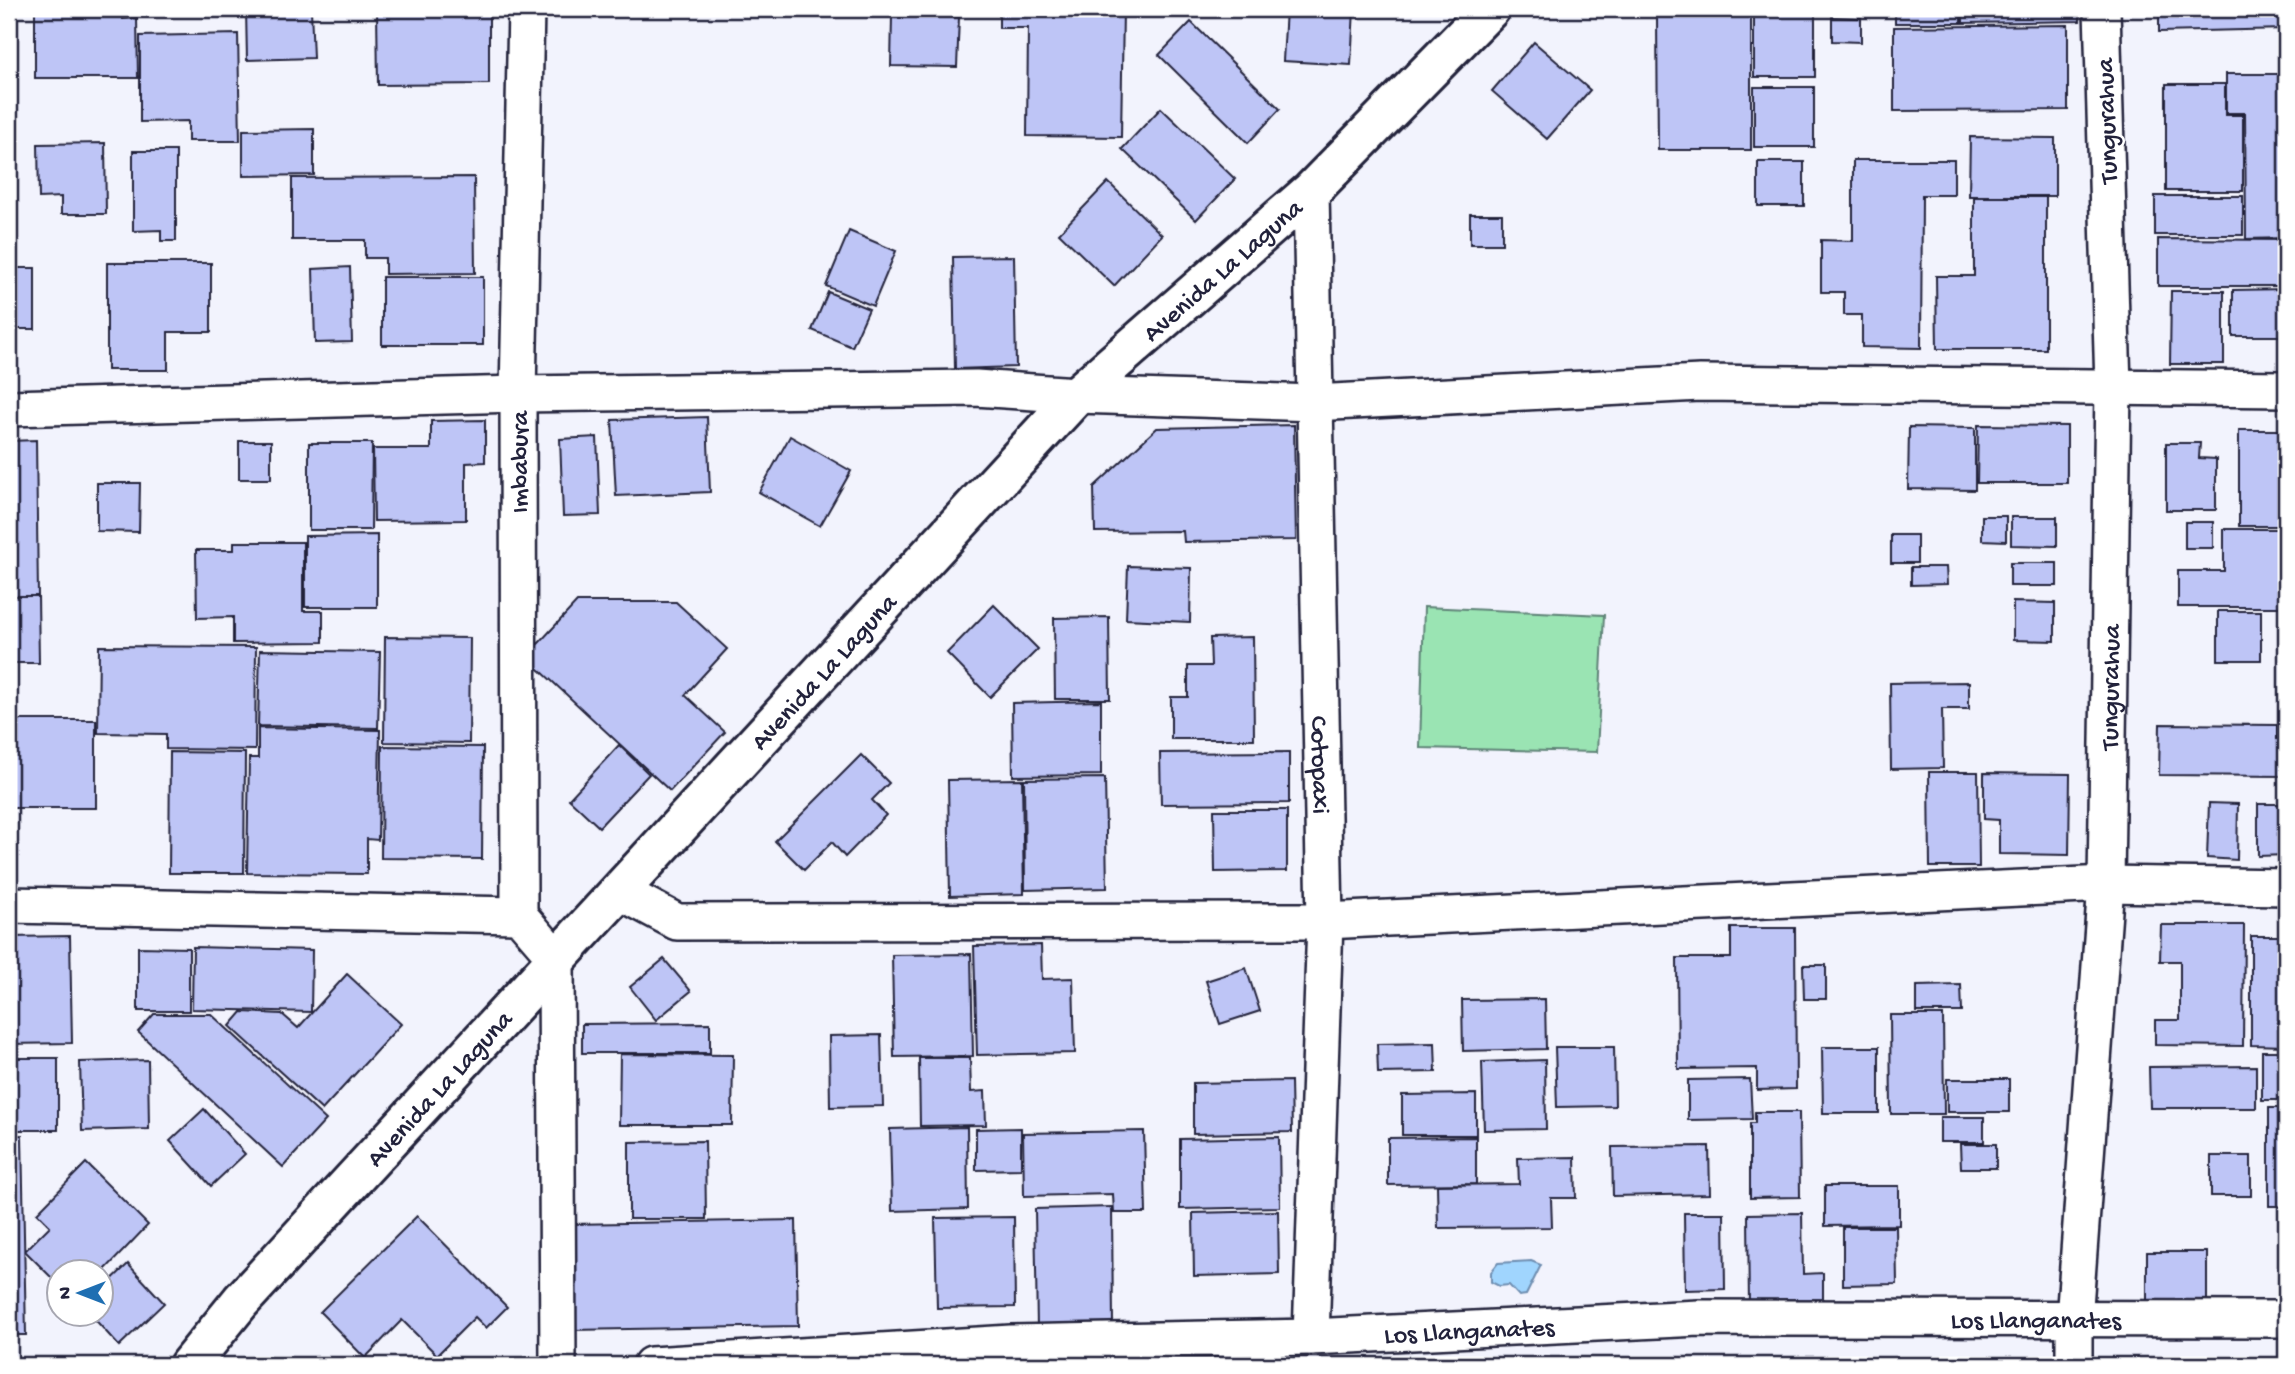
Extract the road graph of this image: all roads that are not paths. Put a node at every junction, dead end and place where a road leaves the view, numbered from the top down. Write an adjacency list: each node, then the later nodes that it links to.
1 (526, 9): 7 (street, Imbabura)
2 (1490, 9): 4 (street, Avenida La Laguna)
3 (2102, 9): 5 (street, Tungurahua)
4 (1311, 191): 8 (street, Avenida La Laguna); 9 (street, Cotopaxi)
5 (2113, 387): 6 (street); 9 (street); 11 (street, Tungurahua)
6 (2286, 389)
7 (518, 394): 8 (street); 10 (street); 15 (street, Imbabura)
8 (1077, 396): 9 (street); 13 (street, Avenida La Laguna)
9 (1314, 403): 16 (street, Cotopaxi)
10 (9, 408)
11 (2106, 884): 12 (street); 16 (street); 19 (street, Tungurahua)
12 (2286, 887)
13 (621, 892): 16 (street); 17 (street, Avenida La Laguna)
14 (9, 905): 15 (street)
15 (519, 915): 17 (street)
16 (1325, 920): 20 (street, Cotopaxi)
17 (556, 958): 22 (street, Avenida La Laguna); 23 (street)
18 (2286, 1319): 19 (street, Los Llanganates)
19 (2074, 1320): 20 (street, Los Llanganates); 25 (street, Tungurahua)
20 (1311, 1337): 21 (street, Los Llanganates)
21 (1011, 1354): 24 (street, Los Llanganates)
22 (190, 1365)
23 (558, 1365)
24 (651, 1365)
25 (2074, 1365)

